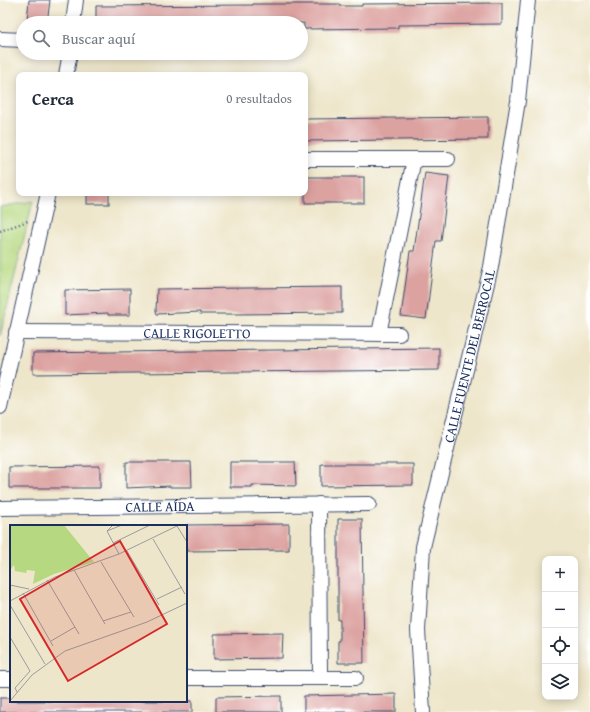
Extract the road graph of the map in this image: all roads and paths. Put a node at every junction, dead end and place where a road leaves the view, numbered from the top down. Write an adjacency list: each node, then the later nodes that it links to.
1 (76, 0): 3 (street)
2 (528, 0): 26 (street, CALLE FUENTE DEL BERROCAL)
3 (74, 16)
4 (0, 39): 5 (street)
5 (16, 40)
6 (69, 60): 7 (street)
7 (67, 72)
8 (308, 159): 9 (street)
9 (414, 159): 10 (street); 15 (street)
10 (448, 159)
11 (47, 196): 12 (street)
12 (44, 215): 13 (path); 14 (street)
13 (0, 231)
14 (16, 332): 15 (street, CALLE RIGOLETTO); 17 (street)
15 (379, 334): 16 (street, CALLE RIGOLETTO)
16 (399, 334)
17 (0, 407)
18 (319, 504): 19 (street, CALLE AÍDA); 20 (street, CALLE AÍDA); 21 (street)
19 (369, 504)
20 (0, 508)
21 (320, 677): 23 (street); 24 (street)
22 (10, 678): 25 (street)
23 (187, 678)
24 (356, 678)
25 (0, 679)
26 (423, 712)

